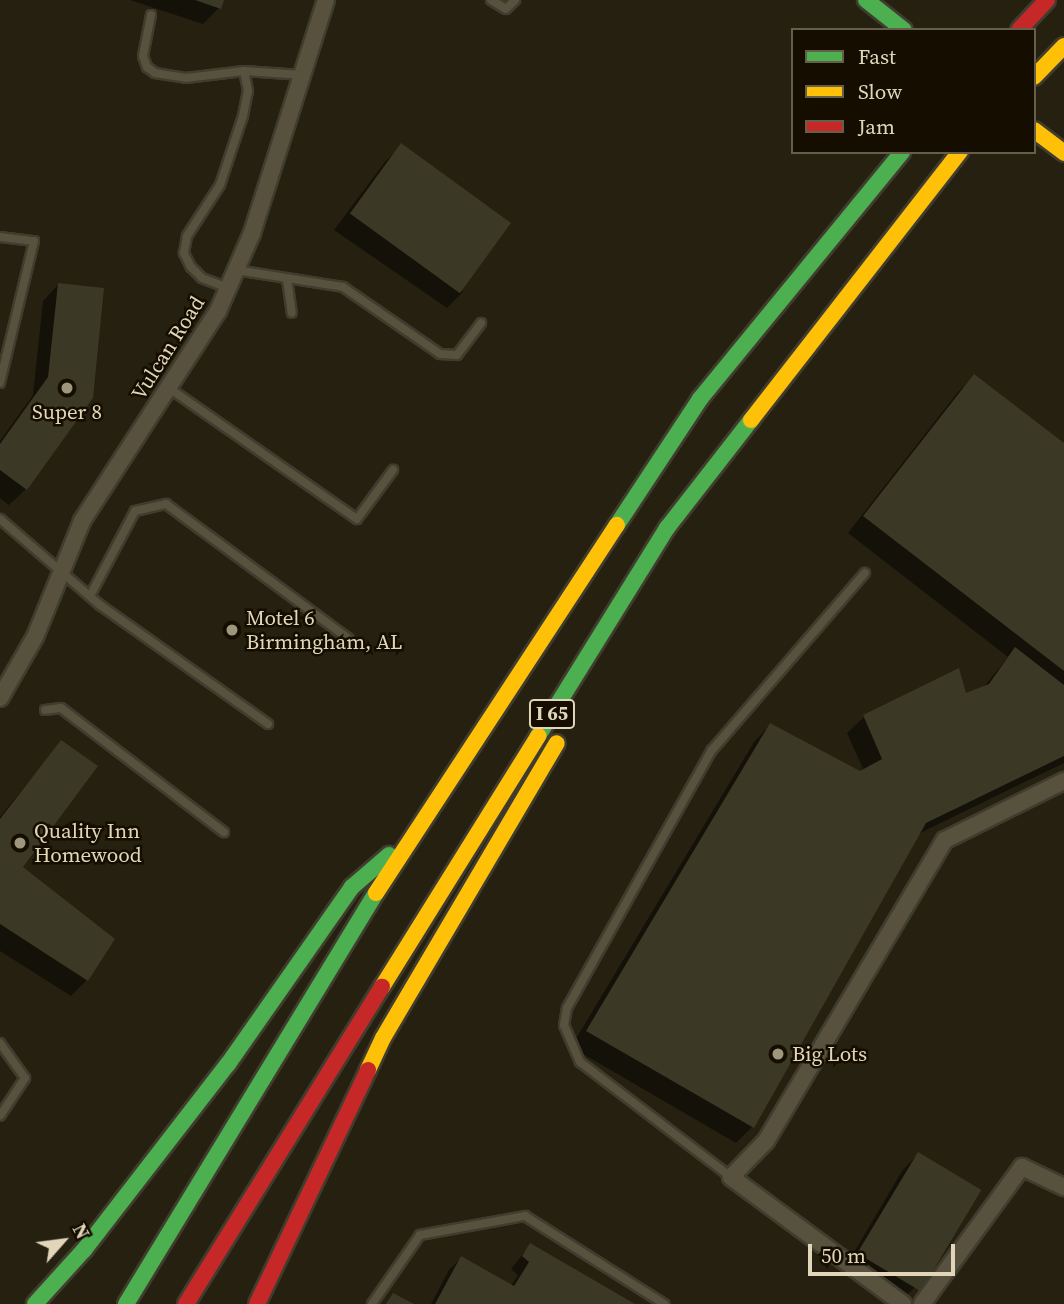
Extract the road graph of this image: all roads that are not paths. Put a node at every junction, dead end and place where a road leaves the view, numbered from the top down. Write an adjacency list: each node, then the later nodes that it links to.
1 (326, 0): 11 (street, Vulcan Road)
2 (491, 0): 3 (lane)
3 (515, 0)
4 (1047, 0): 8 (main road)
5 (871, 4): 7 (main road)
6 (151, 15): 10 (lane)
7 (901, 28)
8 (1021, 28)
9 (1064, 46): 12 (main road)
10 (244, 71): 11 (lane); 20 (lane)
11 (302, 75): 18 (street, Vulcan Road)
12 (1036, 75)
13 (1036, 132): 14 (main road)
14 (1064, 153)
15 (900, 154): 39 (main road, I 65)
16 (958, 154): 27 (main road, I 65)
17 (0, 237): 23 (lane)
18 (236, 271): 19 (lane); 20 (street, Vulcan Road)
19 (287, 278): 21 (lane); 22 (lane)
20 (228, 288): 24 (street, Vulcan Road)
21 (292, 313)
22 (481, 323)
23 (0, 383)
24 (169, 388): 25 (lane); 28 (street, Vulcan Road)
25 (393, 470)
26 (0, 519): 28 (lane)
27 (667, 528): 31 (main road); 46 (main road, I 65)
28 (62, 572): 30 (lane); 33 (street, Vulcan Road)
29 (864, 573): 42 (lane)
30 (90, 596): 32 (lane); 35 (lane)
31 (625, 629)
32 (349, 639)
33 (0, 698)
34 (45, 710): 38 (lane)
35 (268, 724)
36 (568, 725): 47 (main road)
37 (1064, 781): 42 (street)
38 (224, 832)
39 (410, 836): 44 (main road); 45 (main road, I 65)
40 (0, 1044): 41 (lane)
41 (0, 1116)
42 (732, 1177): 50 (street)
43 (1064, 1187): 51 (street)
44 (35, 1304)
45 (127, 1304)
46 (186, 1304)
47 (257, 1304)
48 (372, 1304): 49 (lane)
49 (664, 1304)
50 (903, 1304)
51 (922, 1304)

